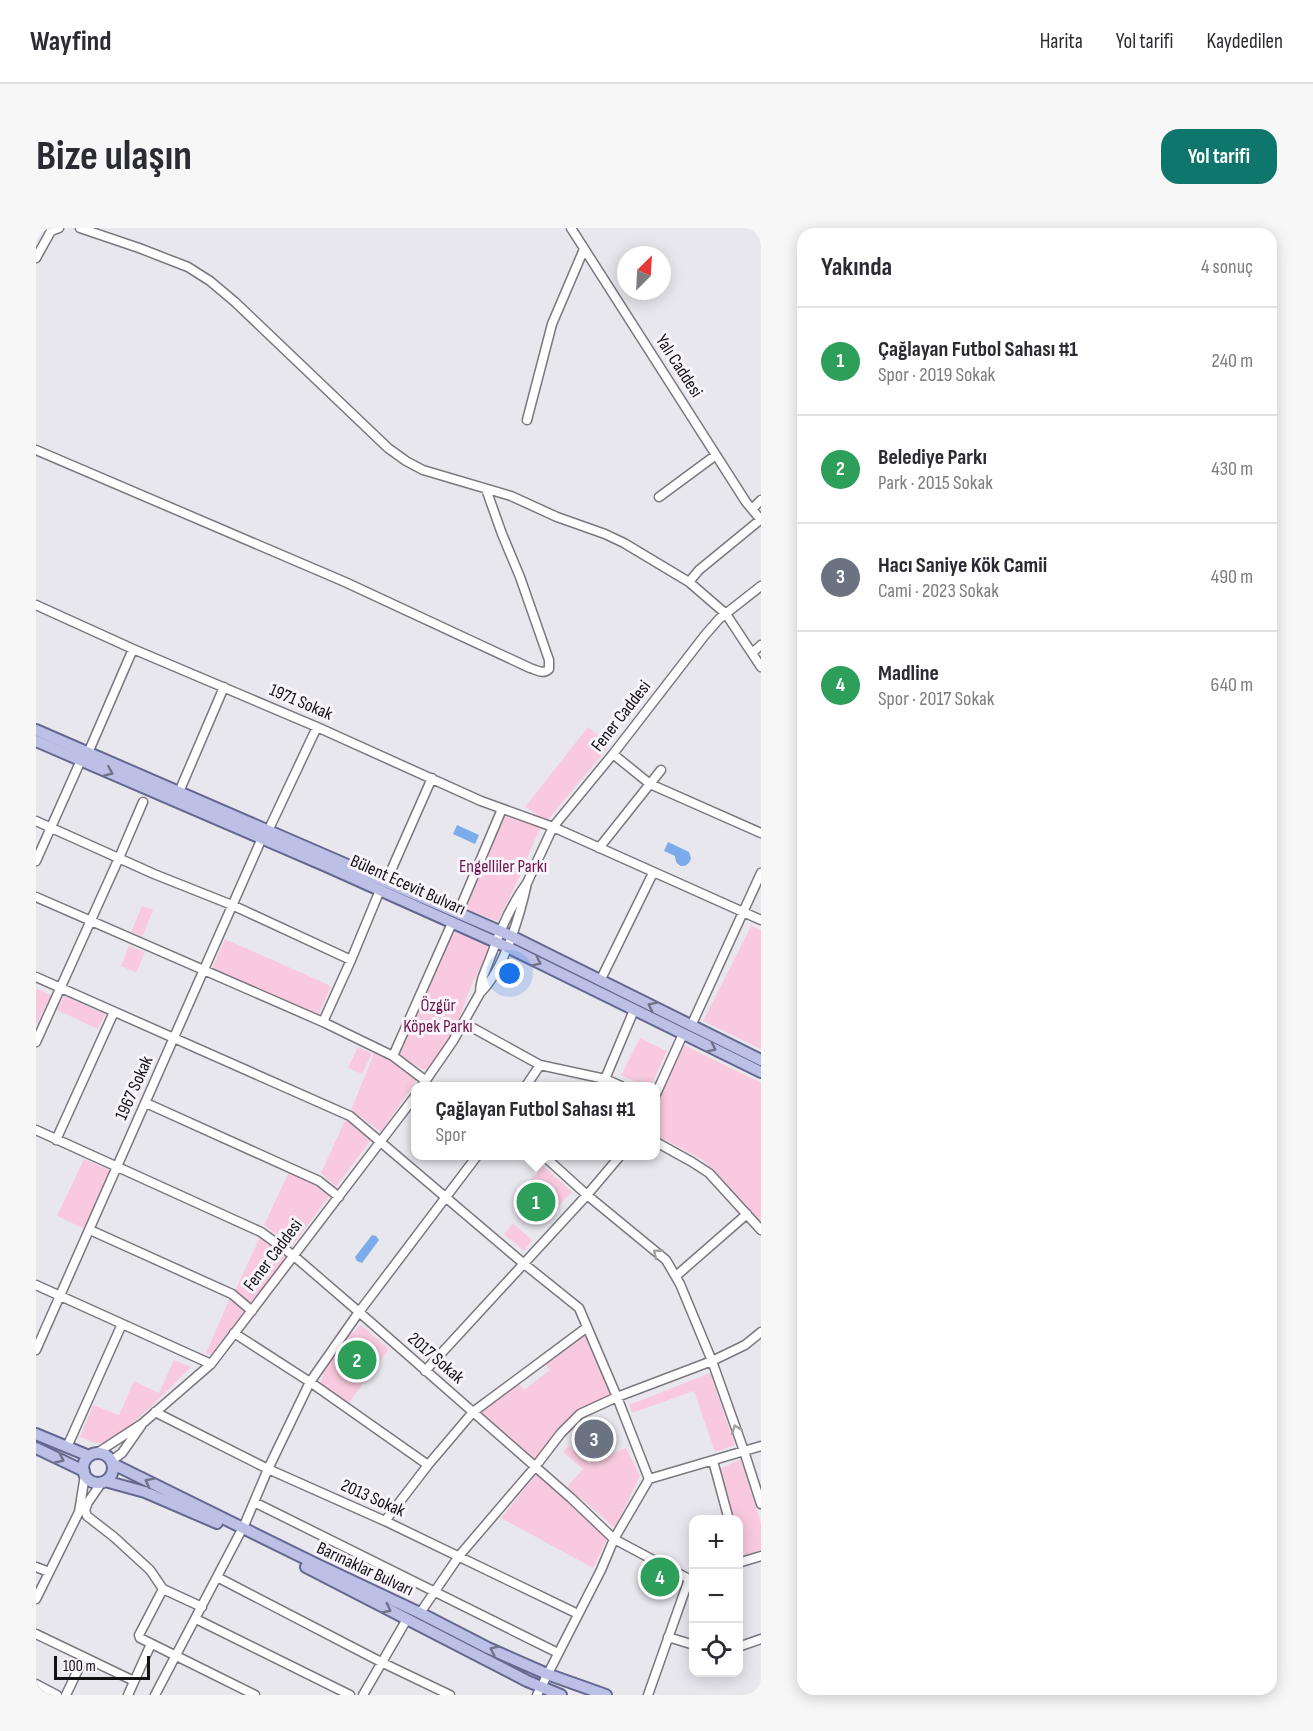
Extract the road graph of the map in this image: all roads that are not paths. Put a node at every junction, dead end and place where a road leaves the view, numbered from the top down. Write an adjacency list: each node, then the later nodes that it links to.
1 (58, 228): 5 (street)
2 (80, 228): 9 (street)
3 (571, 228): 4 (street, Yalı Caddesi)
4 (584, 249): 6 (street); 8 (street, Yalı Caddesi)
5 (36, 258)
6 (527, 420)
7 (36, 450): 9 (street)
8 (716, 455): 10 (street); 12 (street, Yalı Caddesi)
9 (486, 489): 14 (street)
10 (659, 497)
11 (761, 500): 12 (street)
12 (752, 509): 13 (street, Yalı Caddesi)
13 (761, 520): 14 (street)
14 (689, 582): 17 (street)
15 (761, 586): 17 (street, Fener Caddesi)
16 (36, 605): 19 (street, 1971 Sokak)
17 (726, 614): 20 (street); 26 (street, Fener Caddesi)
18 (761, 645): 20 (street)
19 (133, 649): 22 (street, 1971 Sokak); 27 (street)
20 (752, 653): 21 (street)
21 (761, 667)
22 (224, 687): 23 (street, 1971 Sokak); 31 (street)
23 (317, 727): 29 (street, 1971 Sokak); 38 (street, 1967 Sokak)
24 (36, 730): 27 (main road, Bülent Ecevit Bulvarı)
25 (36, 741): 27 (main road, Bülent Ecevit Bulvarı)
26 (613, 754): 30 (street); 35 (street, Fener Caddesi)
27 (85, 757): 31 (main road, Bülent Ecevit Bulvarı); 36 (street); 38 (main road, Bülent Ecevit Bulvarı, one-way to 38)
28 (661, 770): 30 (street)
29 (432, 778): 33 (street, 1971 Sokak); 45 (street)
30 (650, 784): 37 (street); 39 (street)
31 (179, 792): 38 (main road, Bülent Ecevit Bulvarı)
32 (143, 802): 40 (street)
33 (502, 809): 35 (street, 1971 Sokak); 49 (street)
34 (36, 821): 36 (street)
35 (553, 827): 39 (street, 1971 Sokak); 44 (street, Fener Caddesi)
36 (51, 828): 40 (street); 41 (street)
37 (761, 833)
38 (265, 835): 45 (main road, Bülent Ecevit Bulvarı); 47 (street, 1967 Sokak)
39 (599, 848): 42 (street, 1971 Sokak)
40 (119, 858): 47 (street); 51 (street)
41 (36, 861)
42 (653, 873): 48 (street, 1971 Sokak); 58 (street)
43 (761, 873): 48 (street)
44 (527, 883): 52 (street, Fener Caddesi); 53 (street, Fener Caddesi)
45 (383, 886): 49 (main road, Bülent Ecevit Bulvarı); 55 (street)
46 (36, 897): 51 (street)
47 (232, 905): 55 (street); 56 (street, 1967 Sokak)
48 (742, 912): 50 (street, 1971 Sokak); 65 (street)
49 (455, 918): 53 (main road, Bülent Ecevit Bulvarı); 68 (street)
50 (761, 920)
51 (91, 921): 56 (street); 59 (street)
52 (511, 936): 53 (main road, Bülent Ecevit Bulvarı); 54 (street, Fener Caddesi); 58 (main road, Bülent Ecevit Bulvarı)
53 (497, 937): 54 (main road, Bülent Ecevit Bulvarı); 60 (street, Fener Caddesi)
54 (507, 947): 60 (street, Fener Caddesi); 61 (main road, Bülent Ecevit Bulvarı, one-way to 61)
55 (351, 960): 63 (street)
56 (204, 969): 63 (street); 66 (street, 1967 Sokak)
57 (36, 977): 59 (street)
58 (600, 981): 65 (main road, Bülent Ecevit Bulvarı, one-way to 58)
59 (61, 989): 62 (street); 67 (street)
60 (480, 993): 64 (street, Fener Caddesi)
61 (634, 1010): 65 (main road, Bülent Ecevit Bulvarı); 72 (street)
62 (114, 1012): 66 (street); 81 (street)
63 (323, 1022): 68 (street)
64 (464, 1023): 70 (street); 74 (street, Fener Caddesi)
65 (687, 1030): 69 (main road, Bülent Ecevit Bulvarı); 71 (main road, Bülent Ecevit Bulvarı, one-way to 71); 77 (street)
66 (174, 1038): 79 (street, 1967 Sokak); 82 (street)
67 (36, 1042)
68 (393, 1056): 73 (street)
69 (761, 1060)
70 (540, 1065): 72 (street); 75 (street)
71 (761, 1072)
72 (605, 1079): 76 (street)
73 (422, 1082)
74 (425, 1082)
75 (529, 1082)
76 (612, 1082)
77 (660, 1086)
78 (411, 1102): 82 (street, Fener Caddesi)
79 (146, 1103): 87 (street, 1967 Sokak); 90 (street)
80 (36, 1130): 81 (street, 2017 Sokak)
81 (56, 1140): 87 (street, 2017 Sokak)
82 (381, 1142): 89 (street); 90 (street, Fener Caddesi)
83 (660, 1144): 91 (street)
84 (473, 1160): 89 (street)
85 (549, 1160): 88 (street)
86 (616, 1160): 88 (street)
87 (118, 1167): 92 (street, 1967 Sokak); 94 (street, 2017 Sokak)
88 (586, 1195): 95 (street); 96 (street, one-way to 88)
89 (445, 1196): 95 (street); 100 (street)
90 (339, 1197): 94 (street, Fener Caddesi)
91 (747, 1214): 93 (street); 96 (street)
92 (90, 1230): 98 (street, 1967 Sokak); 99 (street)
93 (761, 1230)
94 (294, 1256): 99 (street, Fener Caddesi); 100 (street, 2017 Sokak)
95 (523, 1263): 102 (street); 108 (street)
96 (676, 1276): 106 (street)
97 (36, 1285): 98 (street)
98 (61, 1296): 101 (street); 105 (street, 1967 Sokak)
99 (252, 1311): 104 (street, Fener Caddesi)
100 (359, 1312): 108 (street, 2017 Sokak); 109 (street)
101 (122, 1324): 107 (street); 116 (street)
102 (586, 1328): 110 (street); 112 (street)
103 (761, 1332): 106 (street)
104 (234, 1333): 107 (street, Fener Caddesi); 109 (street)
105 (36, 1350)
106 (712, 1361): 110 (street); 118 (street, one-way to 106)
107 (210, 1364): 111 (street, Fener Caddesi)
108 (425, 1371): 112 (street, 2017 Sokak)
109 (310, 1382): 122 (street); 124 (street)
110 (617, 1397): 123 (street); 126 (street)
111 (155, 1412): 113 (street, Fener Caddesi); 124 (street, 2013 Sokak)
112 (473, 1412): 122 (street); 123 (street, 2017 Sokak)
113 (143, 1423): 119 (street); 121 (street)
114 (36, 1434): 116 (main road)
115 (761, 1446): 118 (street)
116 (67, 1447): 119 (main road)
117 (36, 1448): 125 (main road, one-way to 125)
118 (744, 1452): 120 (street); 129 (street)
119 (93, 1455): 121 (main road); 125 (main road)
120 (713, 1461): 126 (street); 132 (street)
121 (112, 1462): 127 (main road); 134 (main road, Barınaklar Bulvarı, one-way to 121)
122 (428, 1465): 133 (street)
123 (536, 1467): 135 (street, 2017 Sokak); 136 (street)
124 (268, 1469): 128 (street); 133 (street, 2013 Sokak)
125 (84, 1473): 127 (main road); 131 (street)
126 (649, 1479): 135 (street)
127 (104, 1482): 130 (street); 134 (main road, Barınaklar Bulvarı)
128 (254, 1502): 134 (street); 145 (street)
129 (761, 1504)
130 (87, 1505): 131 (street); 144 (street)
131 (79, 1512): 140 (street)
132 (728, 1515)
133 (385, 1521): 136 (street, 2013 Sokak)
134 (242, 1531): 141 (street); 148 (main road, Barınaklar Bulvarı); 151 (main road, Barınaklar Bulvarı, one-way to 151)
135 (614, 1539): 142 (street, 2017 Sokak); 149 (street)
136 (459, 1556): 145 (street); 149 (street, 2013 Sokak)
137 (761, 1556): 138 (street)
138 (743, 1560)
139 (36, 1567): 140 (street)
140 (49, 1572): 146 (street)
141 (217, 1577): 147 (street); 161 (street)
142 (689, 1578)
143 (689, 1584): 153 (street, 2017 Sokak)
144 (163, 1589): 147 (street); 155 (street)
145 (434, 1592): 148 (street); 158 (street)
146 (36, 1599)
147 (202, 1607): 150 (street)
148 (420, 1613): 162 (main road, Barınaklar Bulvarı, one-way to 148)
149 (578, 1614): 158 (street)
150 (196, 1619): 159 (street); 171 (street)
151 (407, 1619): 161 (street); 165 (main road, Barınaklar Bulvarı)
152 (36, 1634): 160 (street)
153 (668, 1637): 156 (street); 176 (street, 2017 Sokak)
154 (761, 1639): 157 (street)
155 (150, 1644): 159 (street); 163 (street)
156 (689, 1644)
157 (743, 1645)
158 (558, 1653): 162 (street)
159 (176, 1656): 166 (street); 170 (street)
160 (84, 1658): 163 (street); 168 (street)
161 (383, 1663): 172 (street); 173 (street)
162 (547, 1674): 165 (street); 175 (main road, Barınaklar Bulvarı)
163 (134, 1681): 169 (street)
164 (36, 1684): 167 (street)
165 (539, 1691): 174 (main road, Barınaklar Bulvarı)
166 (157, 1694)
167 (57, 1695)
168 (66, 1695)
169 (128, 1695)
170 (255, 1695)
171 (350, 1695)
172 (363, 1695)
173 (450, 1695)
174 (561, 1695)
175 (606, 1695)
176 (648, 1695)

